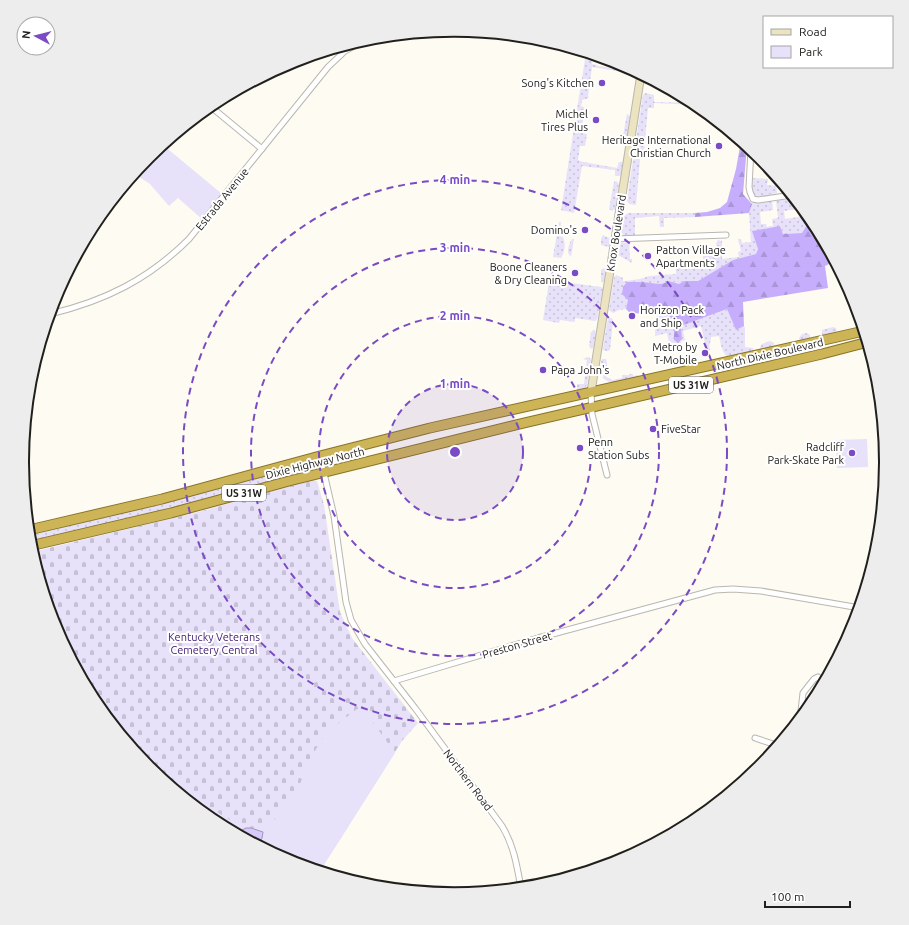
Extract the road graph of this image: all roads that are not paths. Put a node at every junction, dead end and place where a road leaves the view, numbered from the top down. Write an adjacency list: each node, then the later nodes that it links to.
1 (346, 51): 4 (street, Estrada Avenue)
2 (640, 80): 8 (main road, Knox Boulevard)
3 (216, 111): 4 (street)
4 (262, 149): 9 (street, Estrada Avenue)
5 (751, 158): 6 (street)
6 (786, 196)
7 (726, 234): 8 (street)
8 (615, 239): 12 (main road, Knox Boulevard)
9 (57, 312)
10 (859, 332): 12 (highway, North Dixie Boulevard / US 31W)
11 (863, 343): 13 (highway, North Dixie Boulevard / US 31W)
12 (590, 392): 13 (street); 14 (highway, North Dixie Boulevard / US 31W)
13 (591, 407): 15 (highway, North Dixie Boulevard / US 31W); 18 (street)
14 (510, 411): 16 (highway, Dixie Highway North / US 31W)
15 (513, 426): 17 (highway, Dixie Highway North / US 31W)
16 (320, 456): 17 (street); 19 (highway, Dixie Highway North / US 31W)
17 (324, 473): 20 (highway, Dixie Highway North / US 31W); 23 (street)
18 (607, 475)
19 (35, 529)
20 (37, 544)
21 (854, 607): 23 (street, Preston Street)
22 (818, 677): 24 (street)
23 (394, 681): 27 (street, Northern Road)
24 (801, 709)
25 (755, 738): 26 (street)
26 (773, 744)
27 (520, 883)

